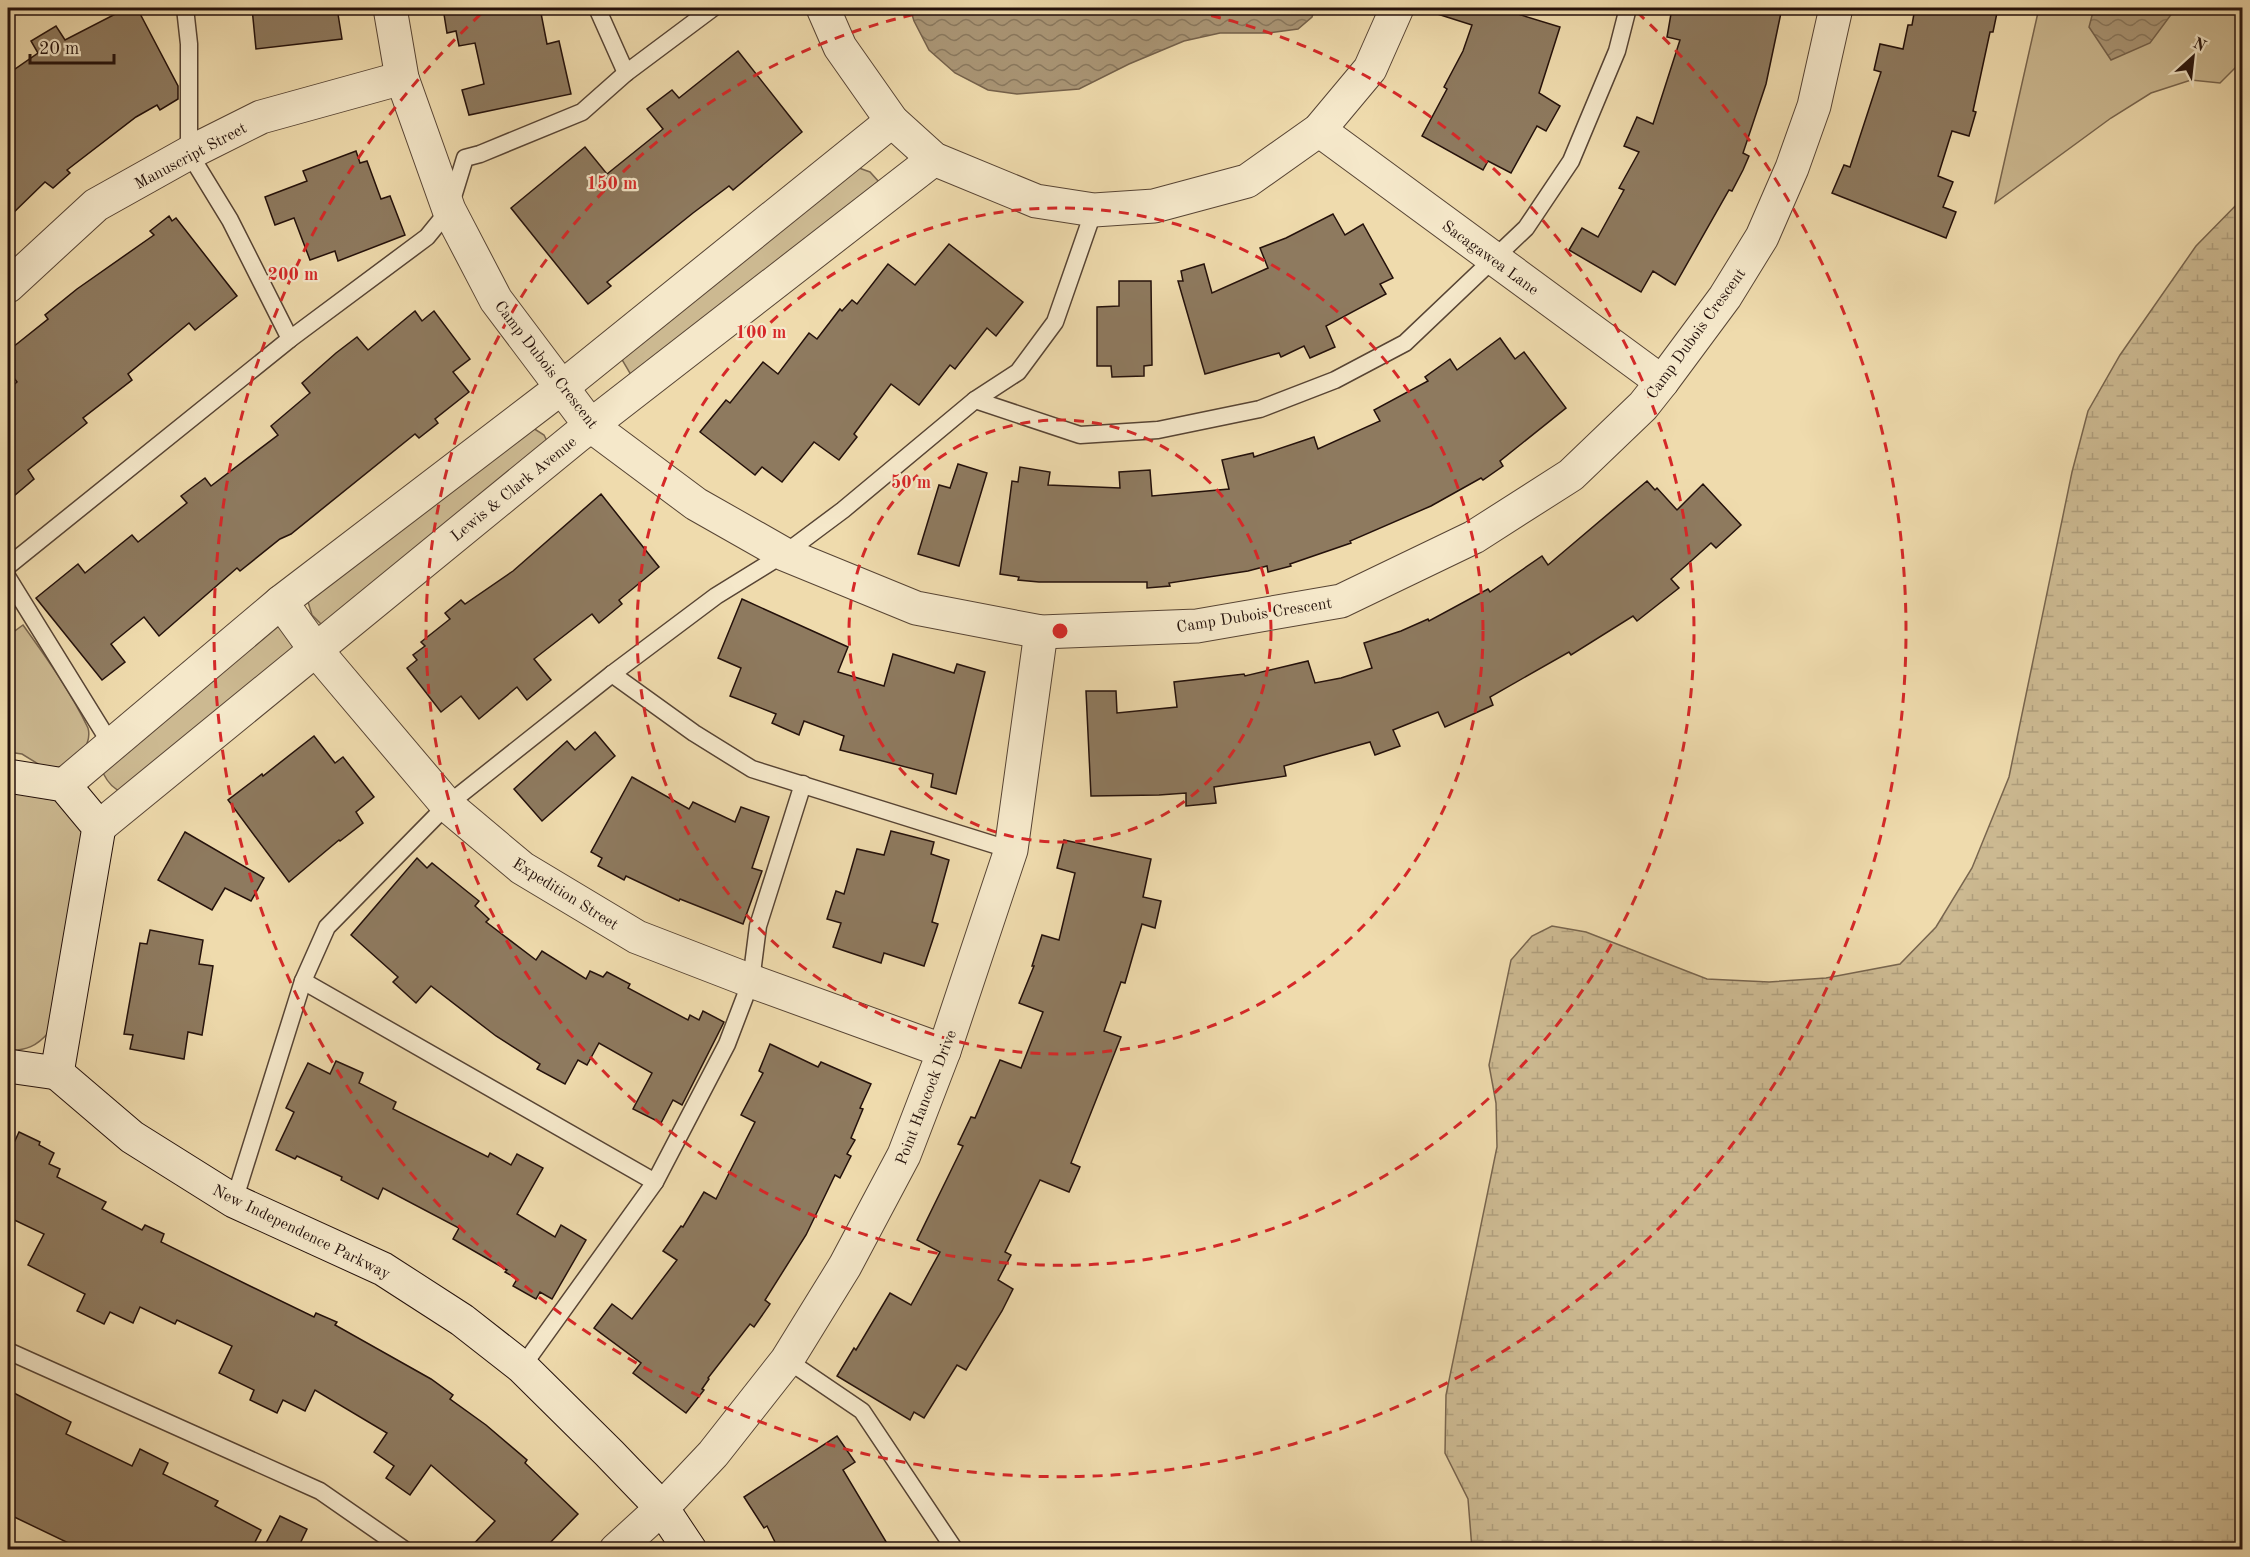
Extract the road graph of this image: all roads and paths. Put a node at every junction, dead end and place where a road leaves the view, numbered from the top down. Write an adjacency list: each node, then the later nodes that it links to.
1 (185, 8): 13 (lane)
2 (390, 8): 10 (street, Camp Dubois Crescent)
3 (597, 8): 9 (lane)
4 (713, 8): 9 (lane)
5 (823, 8): 11 (street)
6 (1397, 8): 12 (street)
7 (1628, 8): 17 (lane)
8 (1836, 8): 20 (street, Camp Dubois Crescent)
9 (626, 73): 15 (lane)
10 (402, 78): 13 (street, Manuscript Street); 15 (street, Camp Dubois Crescent)
11 (892, 121): 14 (street); 21 (street)
12 (1319, 130): 16 (street); 17 (street, Sacagawea Lane)
13 (189, 153): 18 (street, Manuscript Street); 19 (lane)
14 (934, 159): 16 (street); 23 (street, Lewis & Clark Avenue)
15 (449, 210): 19 (lane); 21 (street, Camp Dubois Crescent)
16 (1094, 210): 22 (lane)
17 (1494, 260): 20 (street, Sacagawea Lane); 22 (lane)
18 (8, 286)
19 (290, 339): 25 (lane)
20 (1662, 382): 28 (street, Camp Dubois Crescent)
21 (561, 388): 23 (street, Camp Dubois Crescent); 27 (street)
22 (975, 400): 24 (lane)
23 (590, 425): 24 (street, Camp Dubois Crescent); 29 (street, Lewis & Clark Avenue)
24 (784, 554): 28 (street, Camp Dubois Crescent); 30 (lane)
25 (8, 566)
26 (8, 578): 31 (lane)
27 (280, 602): 29 (street, Expedition Street); 31 (street)
28 (1041, 632): 37 (street, Point Hancock Drive)
29 (315, 649): 35 (street, Expedition Street); 36 (street, Lewis & Clark Avenue)
30 (612, 674): 33 (lane); 35 (lane)
31 (112, 746): 34 (street)
32 (8, 776): 34 (street)
33 (803, 784): 37 (lane); 39 (lane)
34 (64, 785): 36 (street)
35 (447, 805): 38 (lane); 39 (street, Expedition Street)
36 (99, 827): 42 (street)
37 (1011, 850): 40 (street, Point Hancock Drive)
38 (303, 981): 43 (lane); 44 (lane)
39 (751, 981): 40 (street, Expedition Street); 43 (lane)
40 (944, 1050): 46 (street, Point Hancock Drive)
41 (8, 1066): 42 (street)
42 (57, 1073): 44 (street, New Independence Parkway)
43 (655, 1182): 47 (lane)
44 (234, 1201): 47 (street, New Independence Parkway)
45 (8, 1350): 49 (lane)
46 (787, 1360): 48 (street, Point Hancock Drive); 52 (lane)
47 (522, 1367): 48 (street, New Independence Parkway)
48 (662, 1508): 50 (street, Point Hancock Drive); 51 (street, New Independence Parkway)
49 (405, 1550)
50 (616, 1550)
51 (690, 1550)
52 (955, 1550)

